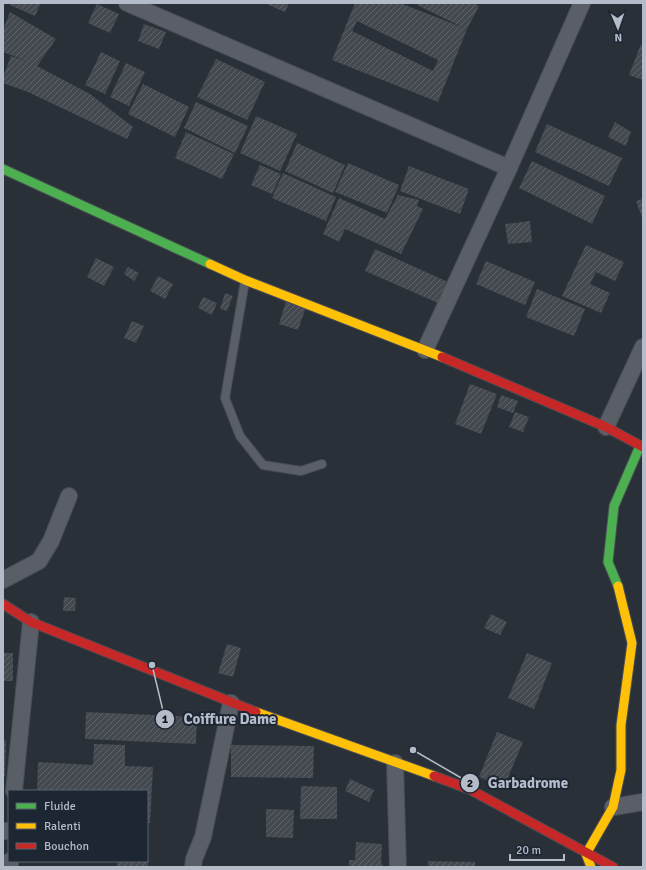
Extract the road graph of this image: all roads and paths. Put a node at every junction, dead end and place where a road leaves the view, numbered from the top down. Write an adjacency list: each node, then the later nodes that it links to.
1 (127, 3): 3 (street)
2 (582, 3): 3 (street)
3 (509, 168): 7 (street)
4 (3, 169): 5 (street)
5 (245, 280): 7 (street); 10 (lane)
6 (643, 347): 8 (street)
7 (425, 350): 8 (street)
8 (606, 427): 9 (street)
9 (641, 447): 19 (street)
10 (322, 464)
11 (69, 496): 12 (street)
12 (3, 580)
13 (3, 604): 14 (street)
14 (30, 622): 15 (street); 17 (street)
15 (231, 703): 16 (street); 21 (street)
16 (395, 763): 20 (street); 22 (street)
17 (14, 790)
18 (643, 802): 19 (street)
19 (613, 807): 20 (street)
20 (586, 854): 23 (street); 24 (street)
21 (193, 867)
22 (398, 867)
23 (591, 867)
24 (613, 867)

